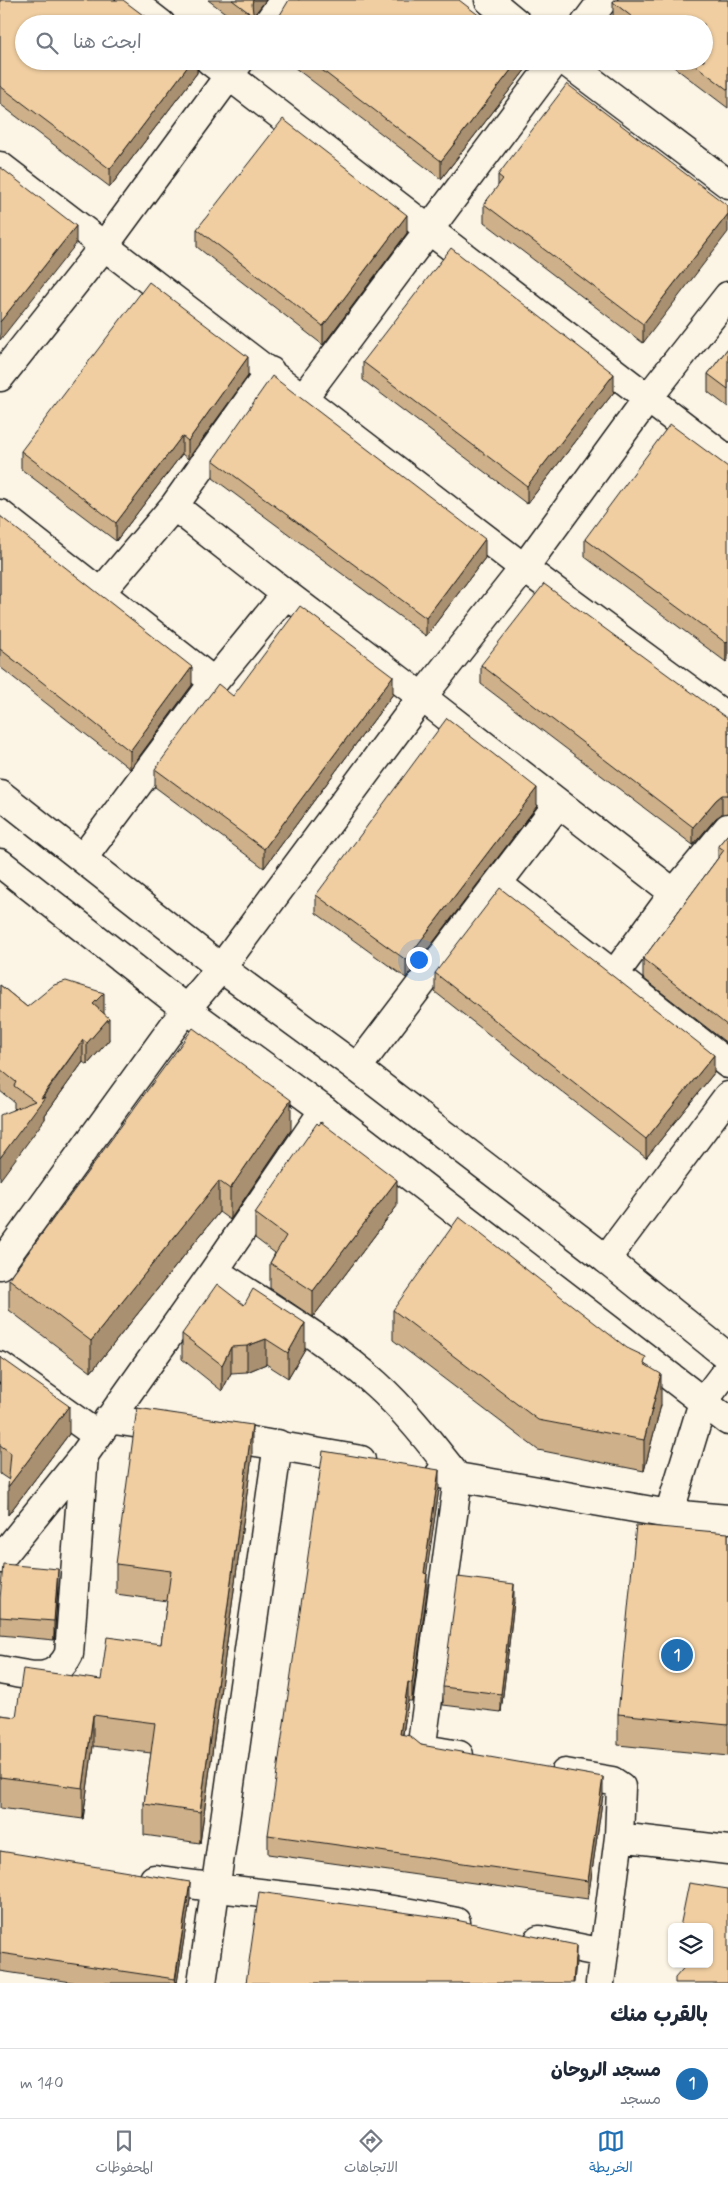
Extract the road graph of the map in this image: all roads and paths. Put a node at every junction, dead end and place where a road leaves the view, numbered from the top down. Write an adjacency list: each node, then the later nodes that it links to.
1 (130, 0): 5 (street)
2 (284, 0): 6 (street)
3 (489, 0): 7 (street)
4 (604, 0): 8 (street)
5 (149, 15)
6 (273, 15)
7 (507, 15)
8 (592, 15)
9 (224, 70): 16 (street)
10 (232, 70): 15 (street)
11 (548, 70): 15 (street)
12 (577, 70): 14 (street)
13 (0, 166): 16 (street)
14 (728, 184)
15 (428, 230): 20 (street); 21 (street)
16 (104, 246): 18 (street); 19 (street)
17 (728, 296): 21 (street)
18 (270, 371): 20 (street); 23 (street)
19 (0, 376)
20 (303, 398): 25 (street)
21 (648, 398): 22 (street); 25 (street)
22 (728, 460)
23 (174, 506): 26 (street); 27 (street)
24 (0, 514): 26 (street)
25 (524, 568): 29 (street); 30 (street)
26 (100, 593): 28 (street)
27 (286, 594): 28 (street); 29 (street)
28 (214, 682): 34 (street)
29 (422, 697): 32 (street); 38 (street)
30 (726, 712)
31 (0, 794): 34 (street)
32 (558, 804): 36 (street); 37 (street)
33 (728, 828): 37 (street)
34 (83, 858): 38 (street)
35 (0, 863): 40 (street)
36 (498, 884): 39 (street); 42 (street)
37 (674, 893): 39 (street)
38 (221, 968): 40 (street); 42 (street)
39 (614, 975): 41 (street)
40 (186, 1009): 44 (street); 46 (street)
41 (728, 1064)
42 (357, 1068): 45 (street)
43 (728, 1096): 45 (street)
44 (324, 1110): 47 (street); 51 (street)
45 (606, 1259): 48 (street)
46 (0, 1266)
47 (214, 1271): 53 (street); 57 (street)
48 (728, 1357)
49 (0, 1366): 53 (street)
50 (728, 1369): 51 (street)
51 (703, 1402): 52 (street); 58 (street)
52 (728, 1421)
53 (96, 1436): 54 (street); 60 (street); 61 (street)
54 (278, 1444): 55 (street); 67 (street)
55 (382, 1464)
56 (420, 1471): 57 (street)
57 (458, 1478): 58 (street); 62 (street)
58 (669, 1514): 59 (street)
59 (728, 1519)
60 (0, 1559)
61 (0, 1670)
62 (487, 1760)
63 (545, 1769): 64 (street)
64 (618, 1837): 65 (street); 70 (street)
65 (728, 1850)
66 (128, 1874): 67 (street)
67 (216, 1889): 68 (street); 71 (street)
68 (478, 1927)
69 (517, 1935): 70 (street)
70 (604, 1953): 72 (street)
71 (202, 1983)
72 (600, 1983)

